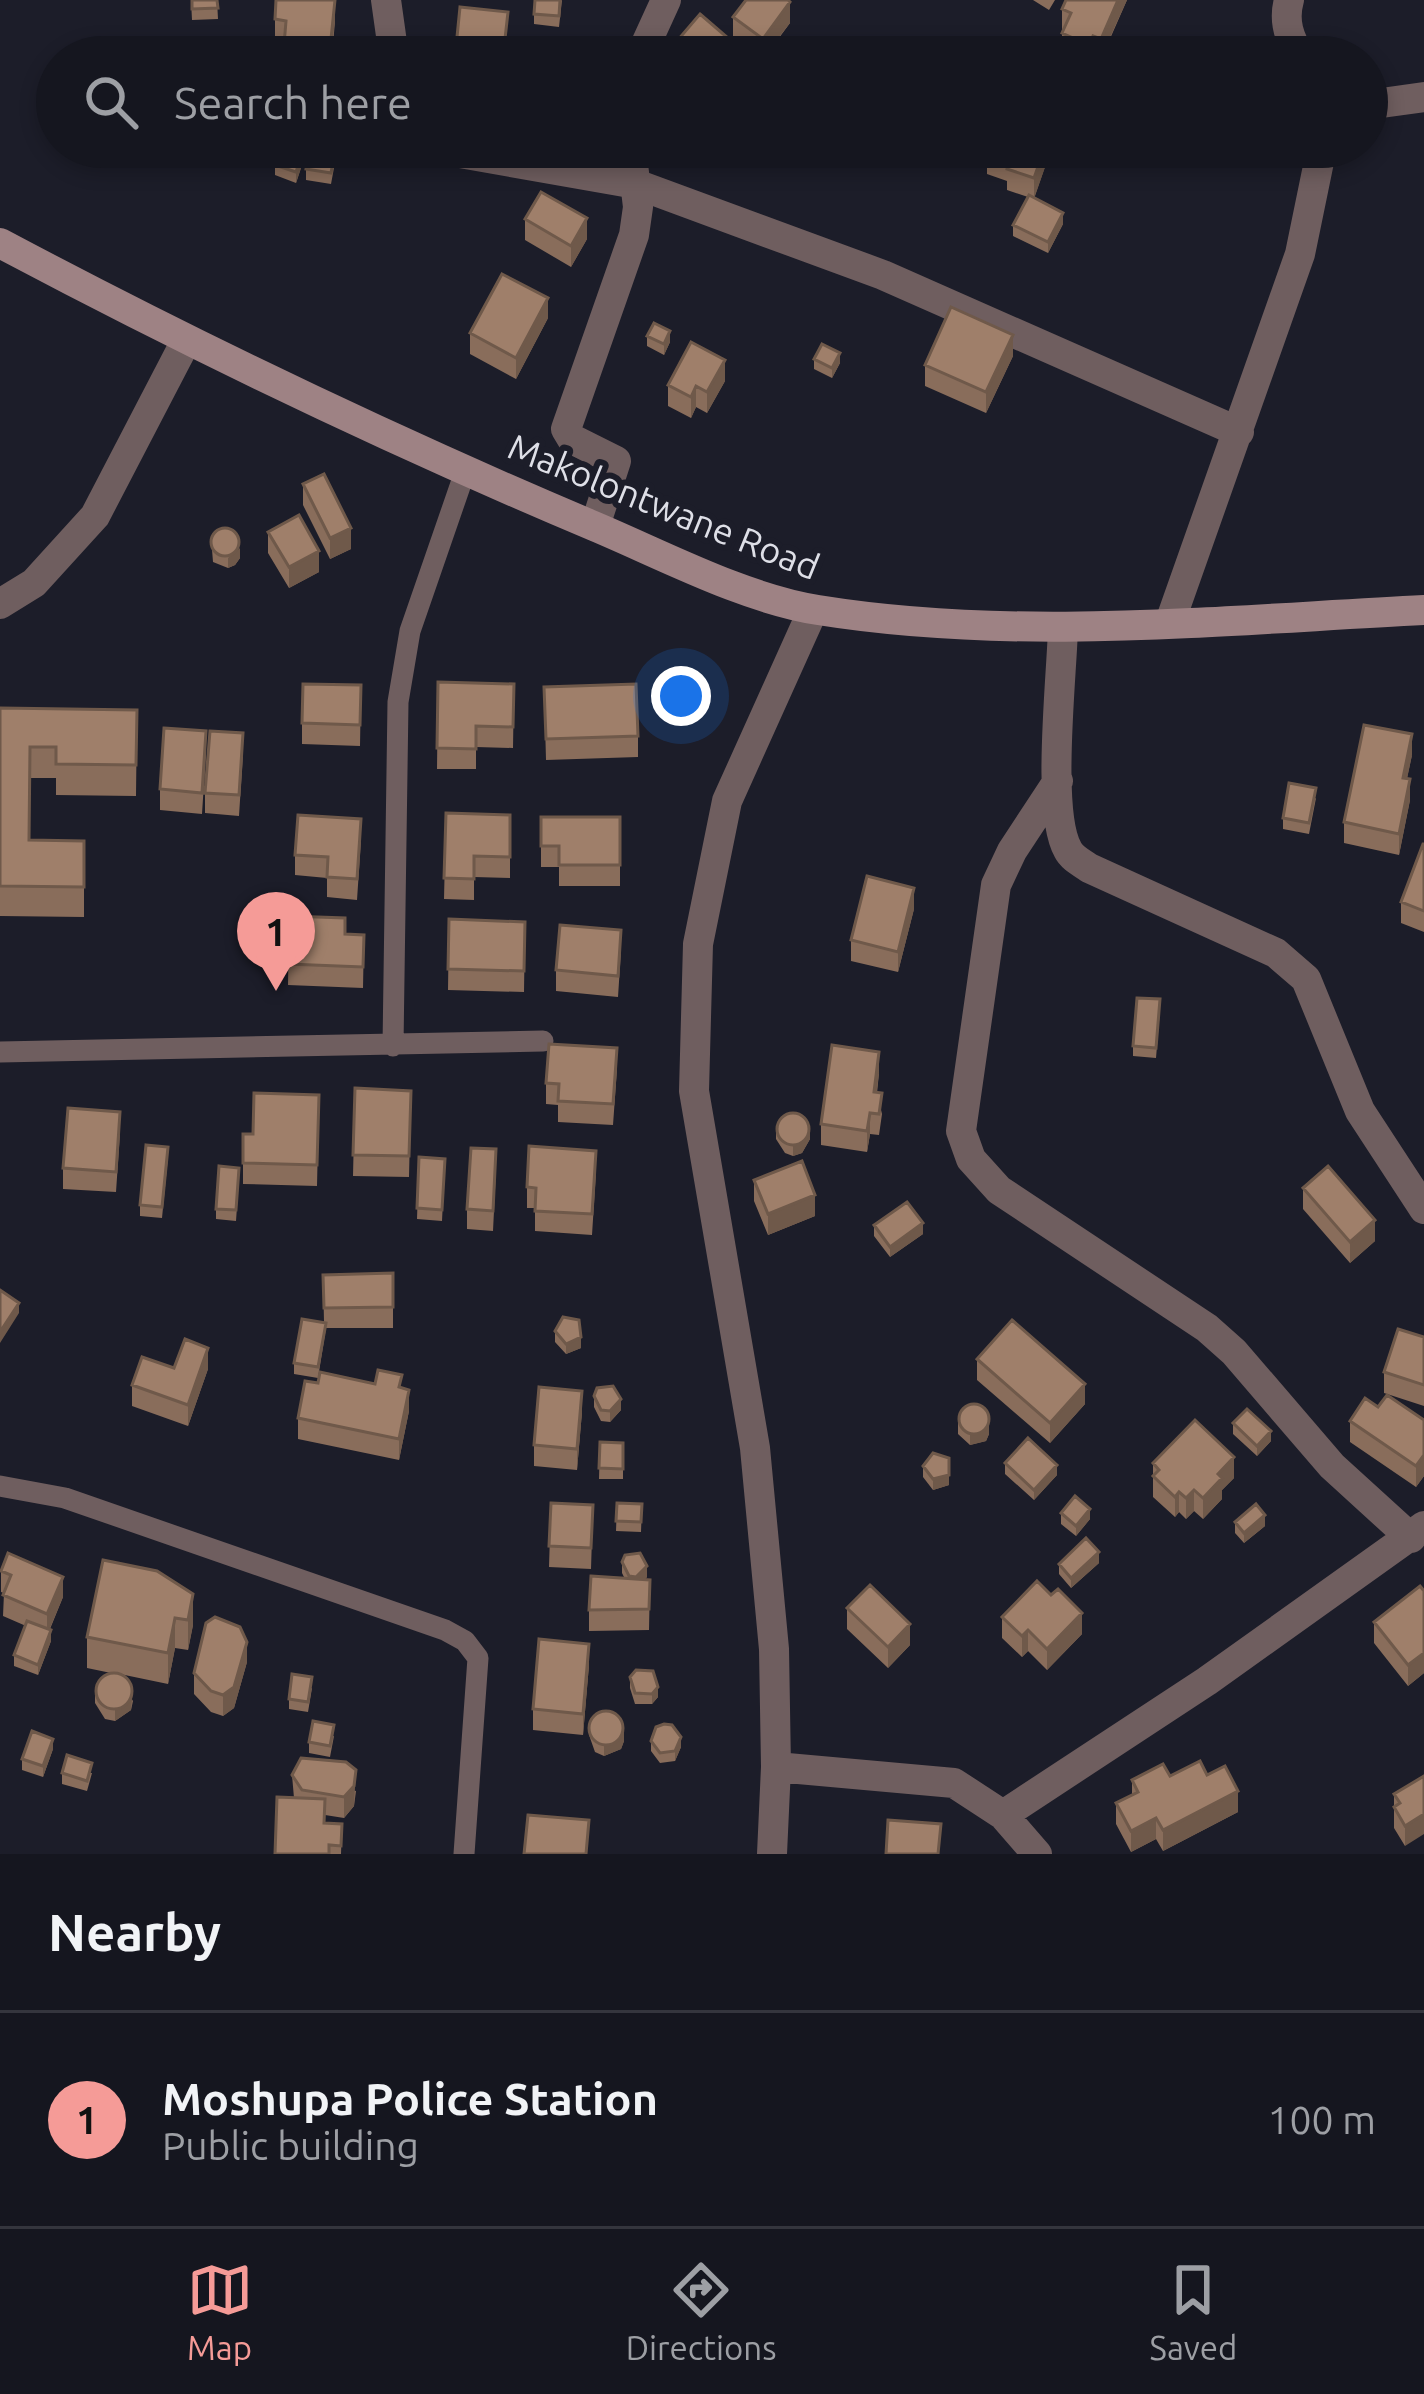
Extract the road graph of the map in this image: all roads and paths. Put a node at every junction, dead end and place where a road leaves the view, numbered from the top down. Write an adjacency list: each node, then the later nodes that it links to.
1 (386, 0): 4 (street)
2 (666, 0): 5 (street)
3 (1283, 4): 6 (street)
4 (391, 36)
5 (650, 36)
6 (1289, 36)
7 (1424, 98): 8 (street)
8 (1388, 102)
9 (545, 168): 12 (street)
10 (634, 168): 12 (street)
11 (1318, 168): 15 (street)
12 (636, 184): 15 (street); 17 (street)
13 (0, 243): 14 (main road, Makolontwane Road)
14 (186, 341): 16 (main road, Makolontwane Road); 18 (street)
15 (1239, 432): 21 (street)
16 (466, 469): 17 (main road, Makolontwane Road); 25 (lane)
17 (596, 526): 19 (main road, Makolontwane Road)
18 (0, 604)
19 (813, 610): 22 (main road, Makolontwane Road); 30 (street)
20 (1424, 610): 21 (main road, Makolontwane Road)
21 (1170, 622): 22 (main road, Makolontwane Road)
22 (1063, 627): 23 (street)
23 (1058, 781): 27 (street); 29 (street)
24 (544, 1041): 25 (lane)
25 (393, 1046): 26 (lane)
26 (0, 1052)
27 (1424, 1209)
28 (0, 1486): 32 (lane)
29 (1418, 1532): 31 (street)
30 (776, 1767): 31 (street); 33 (street)
31 (1003, 1815): 34 (street)
32 (464, 1854)
33 (772, 1854)
34 (1037, 1854)

